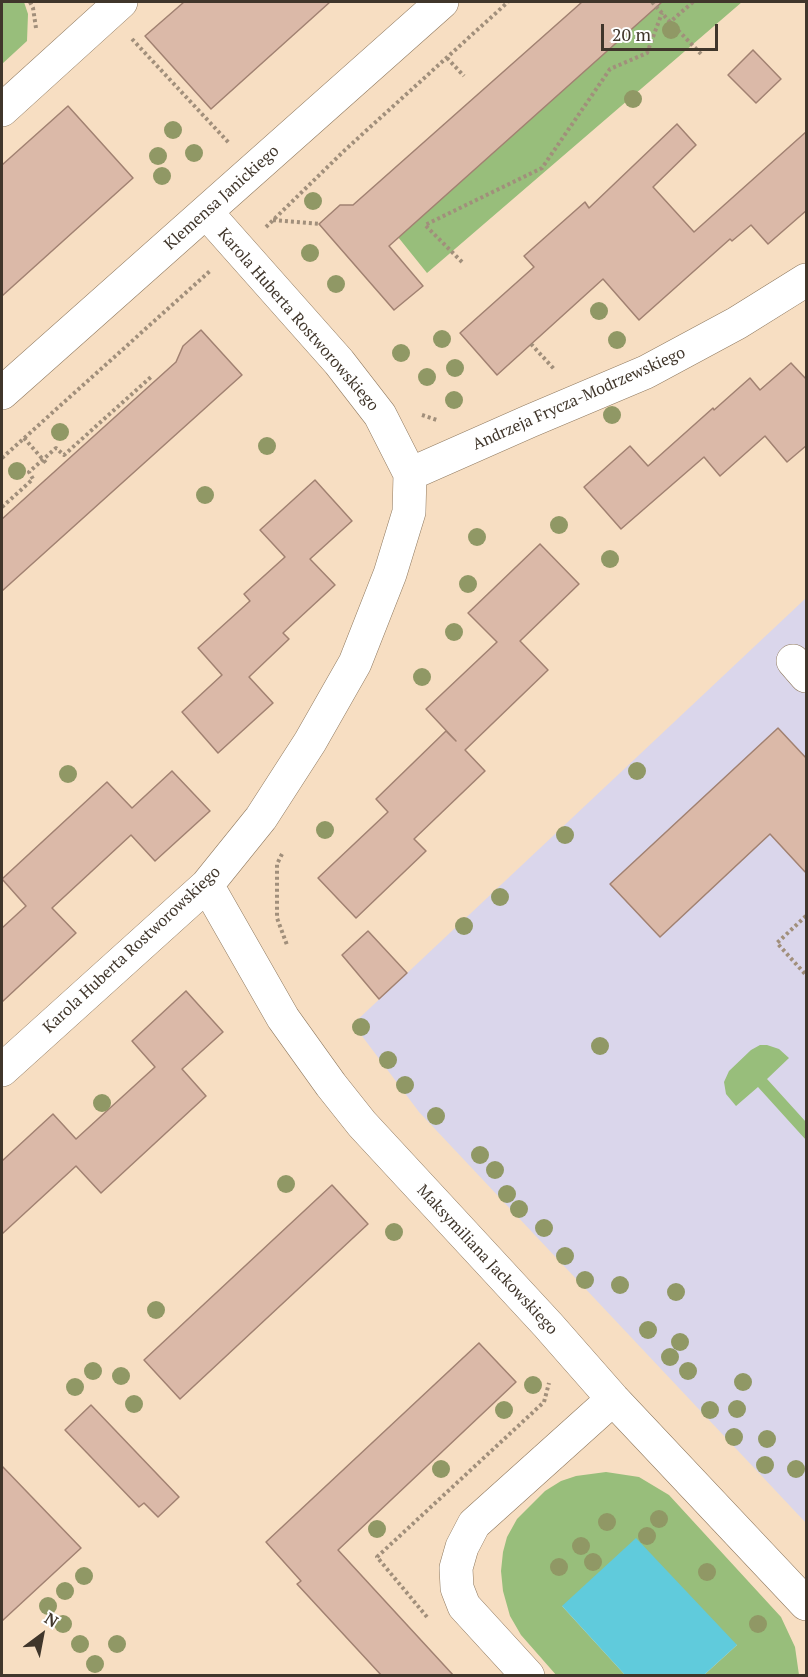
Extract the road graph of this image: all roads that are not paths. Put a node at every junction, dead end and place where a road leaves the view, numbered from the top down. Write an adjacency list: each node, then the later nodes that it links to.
1 (442, 2): 4 (street, Klemensa Janickiego)
2 (115, 7): 3 (street)
3 (2, 110)
4 (206, 212): 6 (street, Klemensa Janickiego); 7 (street, Karola Huberta Rostworowskiego)
5 (807, 280): 7 (street, Andrzeja Frycza-Modrzewskiego)
6 (2, 393)
7 (410, 474): 8 (street, Karola Huberta Rostworowskiego)
8 (207, 885): 9 (street, Karola Huberta Rostworowskiego); 10 (street, Maksymiliana Jackowskiego)
9 (2, 1070)
10 (613, 1398): 11 (street, Maksymiliana Jackowskiego); 12 (street)
11 (807, 1604)
12 (528, 1676)

